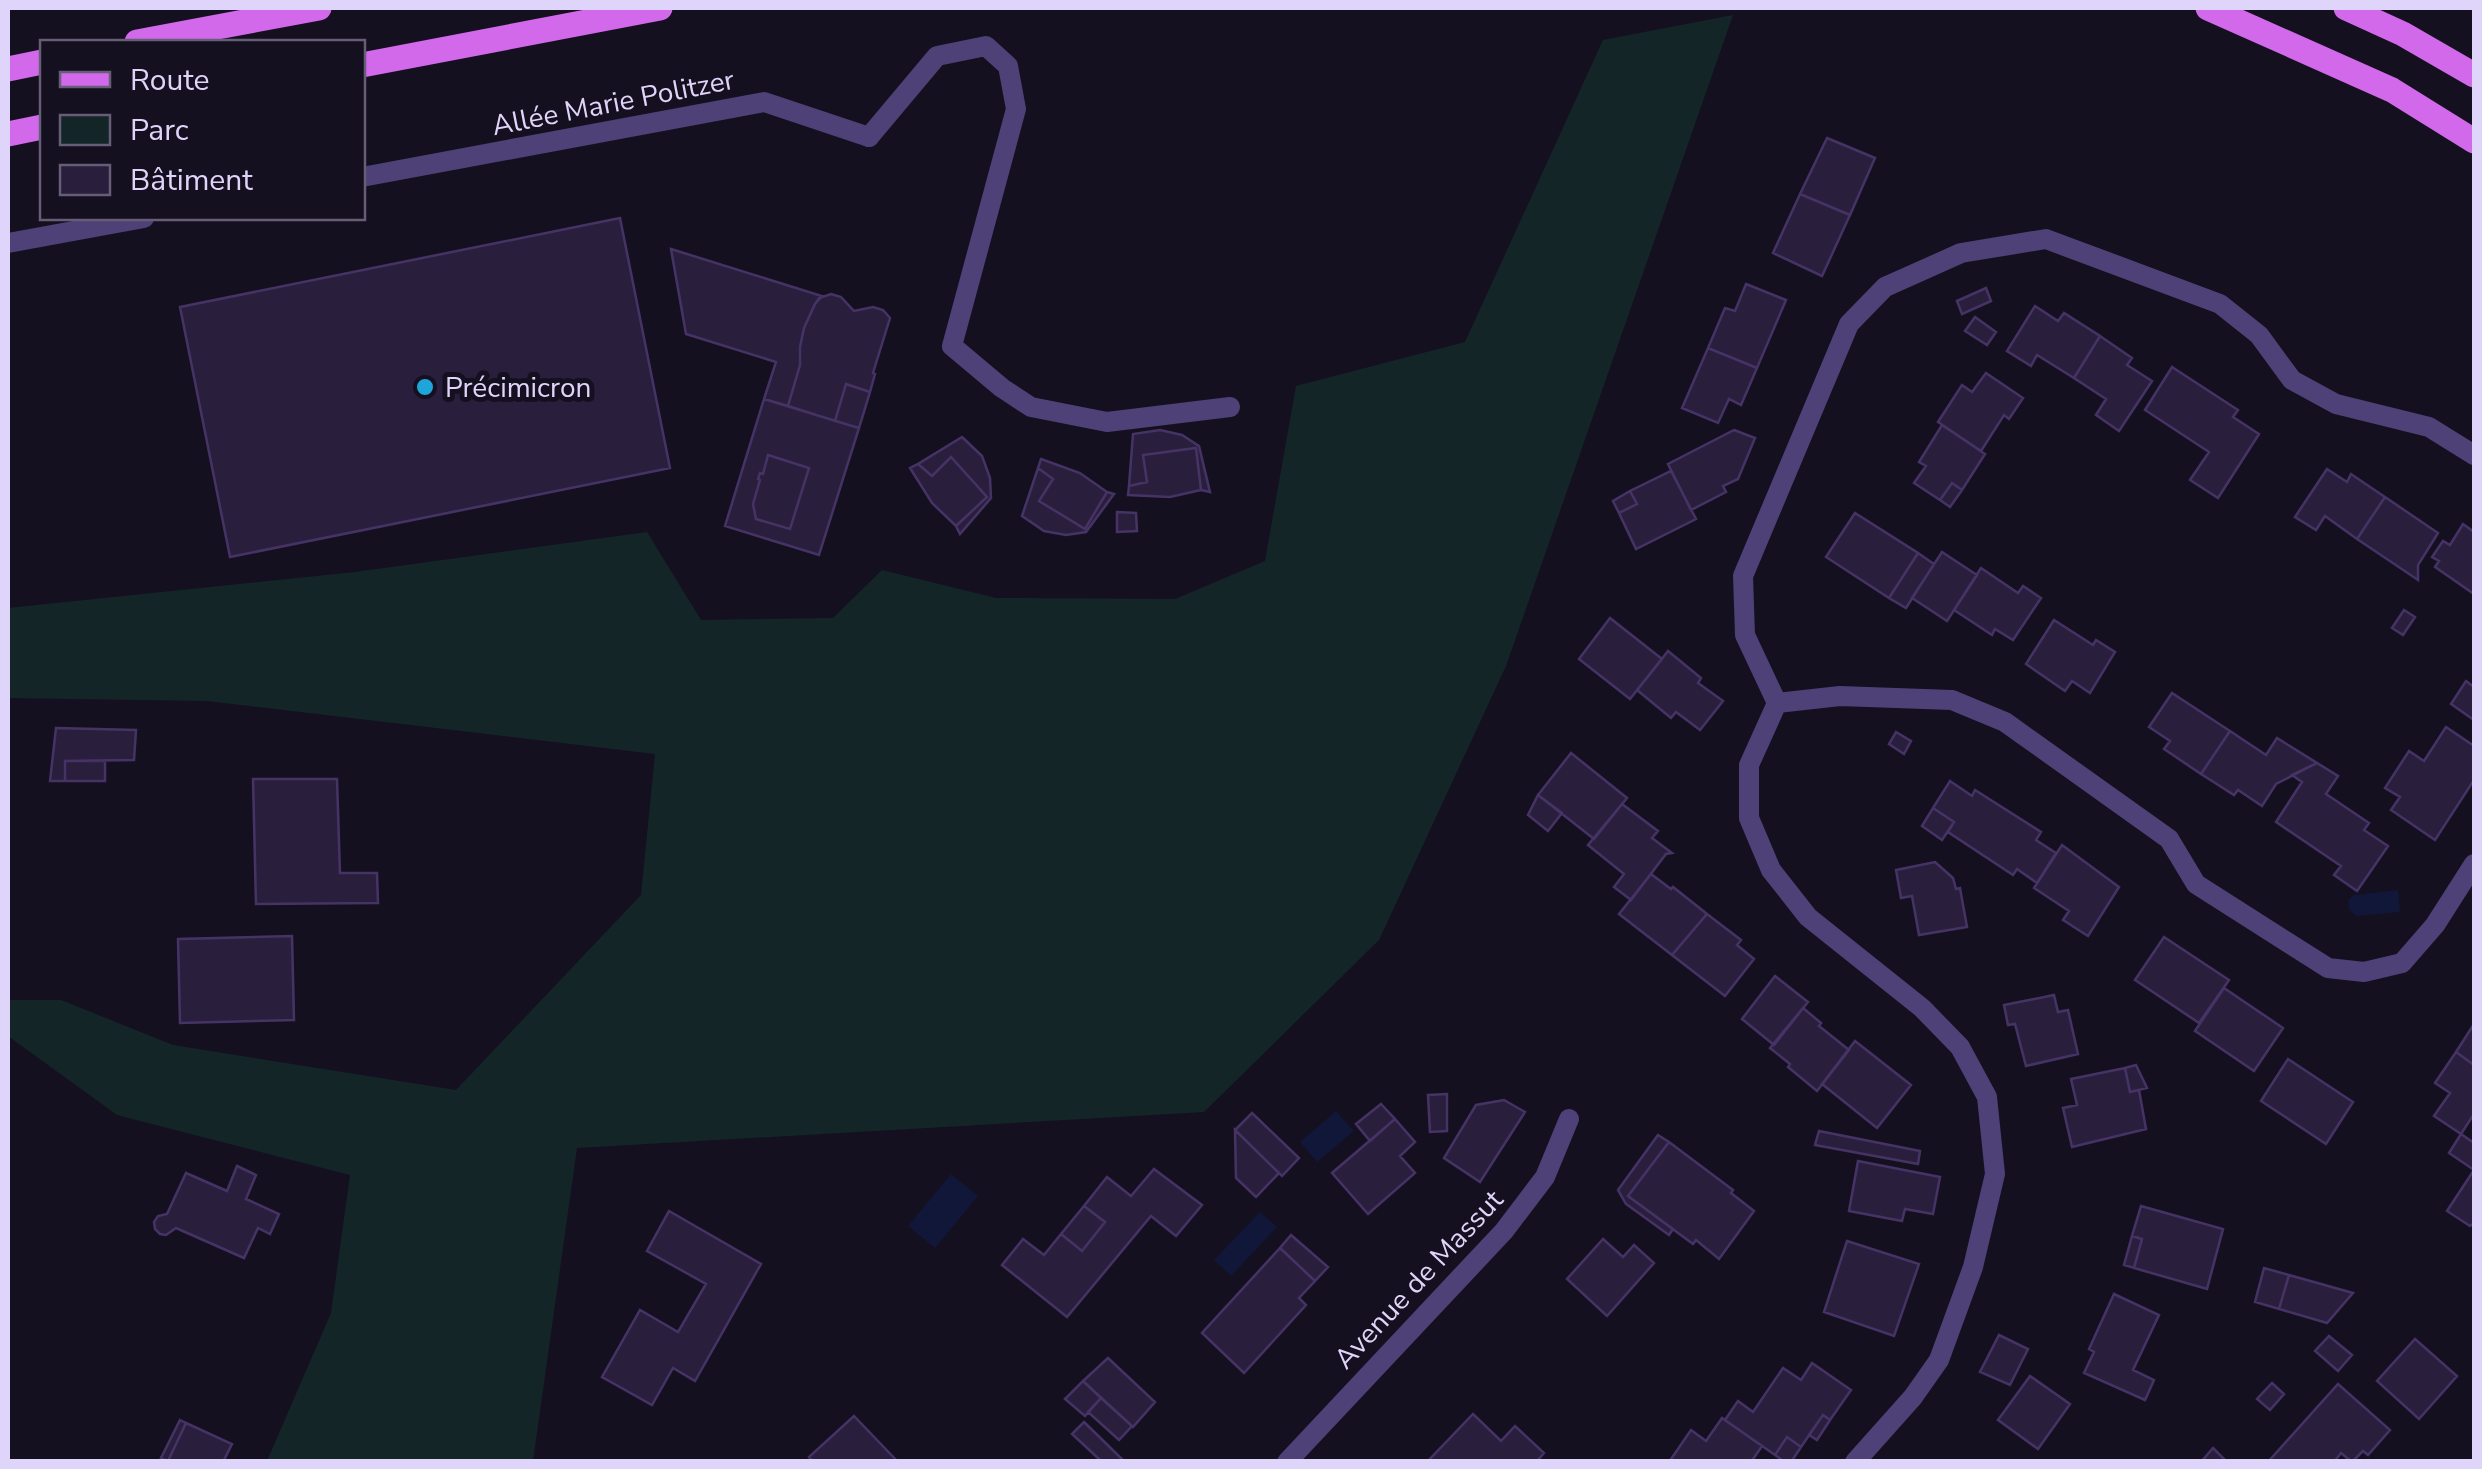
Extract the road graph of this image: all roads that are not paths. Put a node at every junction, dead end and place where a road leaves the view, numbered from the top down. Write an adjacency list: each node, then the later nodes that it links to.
1 (319, 8): 5 (main road)
2 (660, 8): 7 (main road)
3 (2208, 8): 12 (main road)
4 (2346, 8): 9 (main road)
5 (148, 40)
6 (40, 62): 8 (main road)
7 (365, 64)
8 (8, 69)
9 (2474, 75)
10 (40, 127): 11 (main road)
11 (8, 134)
12 (2474, 141)
13 (365, 176): 16 (street, Allée Marie Politzer)
14 (133, 220): 15 (street)
15 (8, 243)
16 (1230, 408)
17 (2474, 455): 18 (street)
18 (1777, 704): 19 (street); 22 (street)
19 (2474, 864)
20 (1568, 1119): 21 (street, Avenue de Massut)
21 (1286, 1462)
22 (1855, 1462)

